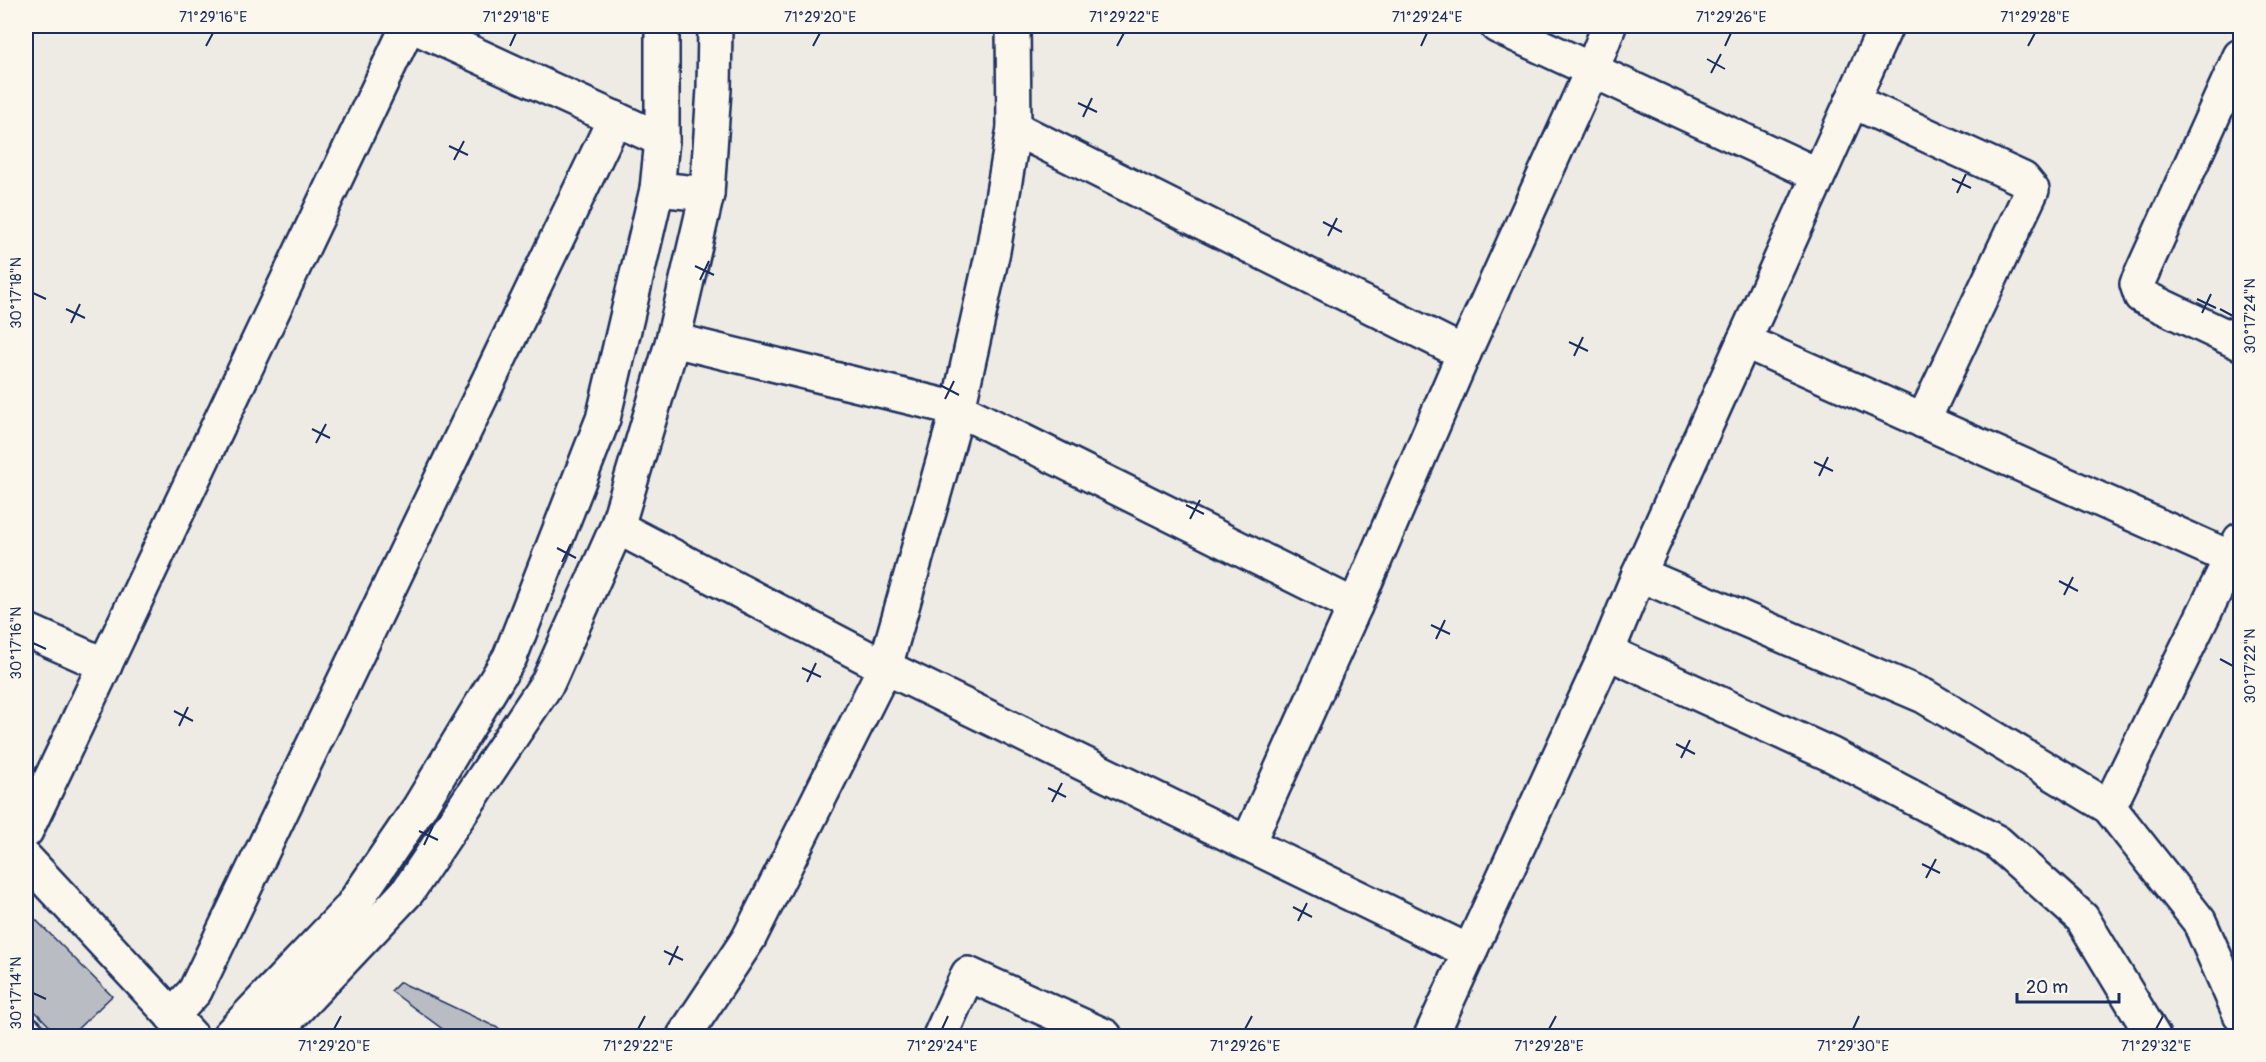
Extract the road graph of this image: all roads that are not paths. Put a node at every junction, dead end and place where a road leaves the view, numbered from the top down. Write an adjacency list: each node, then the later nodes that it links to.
1 (408, 26): 30 (street)
2 (413, 26): 12 (street)
3 (662, 26): 14 (street)
4 (715, 26): 17 (street)
5 (1012, 26): 13 (street)
6 (1497, 26): 10 (street)
7 (1609, 26): 10 (street)
8 (1886, 26): 11 (street)
9 (2241, 56): 20 (street)
10 (1592, 70): 15 (street); 21 (street)
11 (1852, 101): 15 (street); 23 (street)
12 (615, 118): 14 (street); 38 (street)
13 (1014, 128): 21 (street); 22 (street)
14 (662, 140): 16 (street)
15 (1818, 176): 19 (street)
16 (657, 189): 17 (street); 41 (street)
17 (707, 194): 18 (street)
18 (673, 340): 22 (street); 24 (street)
19 (1744, 341): 23 (street); 26 (street)
20 (2241, 342)
21 (1464, 353): 27 (street)
22 (958, 409): 27 (street); 31 (street)
23 (1923, 421): 25 (street)
24 (617, 527): 31 (street); 42 (street)
25 (2236, 548): 32 (street)
26 (1639, 574): 29 (street); 32 (street)
27 (1355, 606): 34 (street)
28 (26, 630): 30 (street)
29 (1607, 652): 36 (street); 47 (street)
30 (105, 665): 33 (street)
31 (885, 667): 34 (street); 43 (street)
32 (2109, 807): 37 (street)
33 (26, 831)
34 (1248, 843): 36 (street)
35 (26, 859): 38 (street)
36 (1470, 952): 46 (street)
37 (2241, 1014)
38 (182, 1026)
39 (26, 1033): 40 (street)
40 (29, 1036)
41 (229, 1036)
42 (272, 1036)
43 (684, 1036)
44 (940, 1036): 45 (street)
45 (1105, 1036)
46 (1431, 1036)
47 (2153, 1036)

